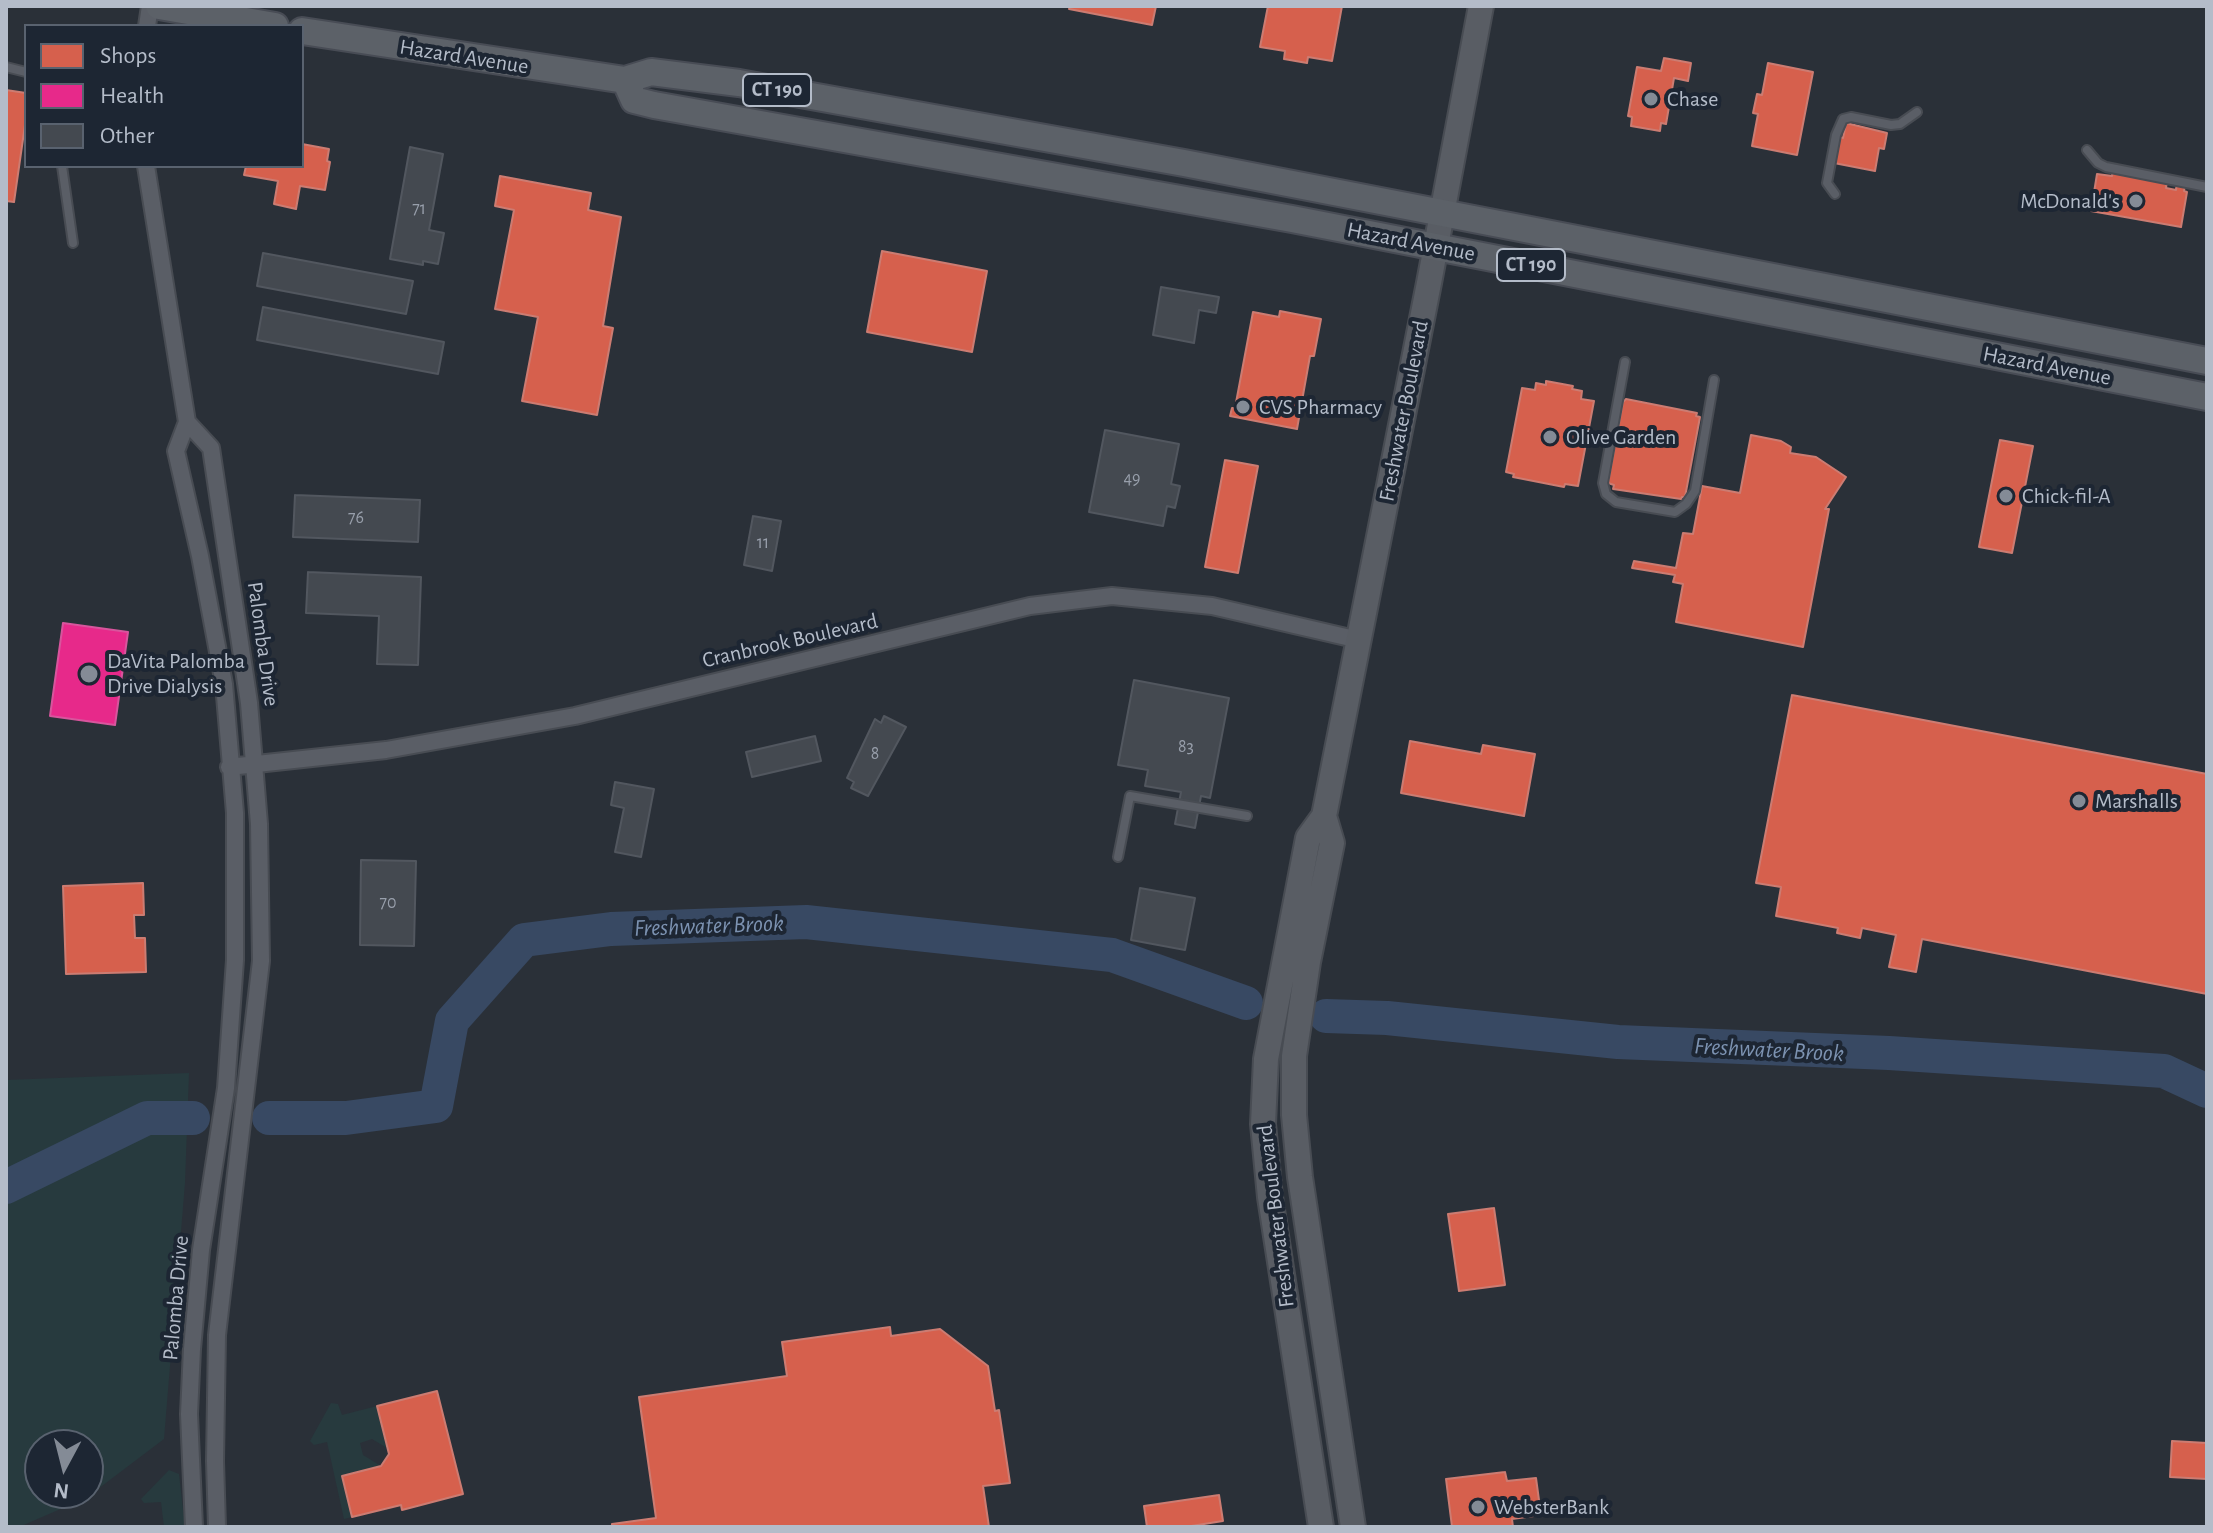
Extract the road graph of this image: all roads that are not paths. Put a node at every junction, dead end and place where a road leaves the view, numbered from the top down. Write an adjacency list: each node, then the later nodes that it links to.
1 (159, 6): 3 (main road)
2 (1481, 6): 14 (street, Freshwater Boulevard)
3 (263, 24)
4 (304, 31): 5 (main road, Hazard Avenue / CT 190)
5 (625, 80): 7 (main road, Hazard Avenue / CT 190); 8 (main road, Hazard Avenue / CT 190)
6 (1917, 112): 13 (lane)
7 (930, 117): 8 (main road); 14 (main road, Hazard Avenue / CT 190)
8 (853, 140): 16 (main road, Hazard Avenue / CT 190)
9 (2087, 150): 12 (lane)
10 (62, 168): 15 (lane)
11 (146, 168): 25 (street, Palomba Drive)
12 (2207, 187)
13 (1835, 194)
14 (1441, 212): 16 (street, Freshwater Boulevard); 17 (main road, Hazard Avenue / CT 190)
15 (73, 243)
16 (1436, 246): 19 (main road, Hazard Avenue / CT 190); 26 (street, Freshwater Boulevard)
17 (1944, 310): 18 (main road, Hazard Avenue / CT 190); 19 (main road)
18 (1972, 315): 20 (main road); 21 (main road, Hazard Avenue / CT 190)
19 (1939, 345): 20 (main road, Hazard Avenue / CT 190)
20 (1966, 350): 24 (main road, Hazard Avenue / CT 190)
21 (2207, 361)
22 (1625, 362): 23 (lane)
23 (1714, 380)
24 (2207, 397)
25 (187, 422): 27 (street, Palomba Drive); 28 (street, Palomba Drive)
26 (1359, 640): 27 (street, Cranbrook Boulevard); 30 (street, Freshwater Boulevard)
27 (254, 764): 28 (street, Cranbrook Boulevard); 33 (street, Palomba Drive)
28 (229, 767): 32 (street, Palomba Drive)
29 (1247, 816): 31 (lane)
30 (1324, 816): 34 (street, Freshwater Boulevard); 35 (street, Freshwater Boulevard)
31 (1118, 857)
32 (231, 1022): 33 (street); 37 (street, Palomba Drive)
33 (253, 1026): 36 (street, Palomba Drive)
34 (1331, 1388): 35 (street); 41 (street, Freshwater Boulevard)
35 (1300, 1392): 40 (street, Freshwater Boulevard)
36 (215, 1436): 37 (street); 39 (street, Palomba Drive)
37 (191, 1437): 38 (street, Palomba Drive)
38 (194, 1527)
39 (217, 1527)
40 (1321, 1527)
41 (1353, 1527)

